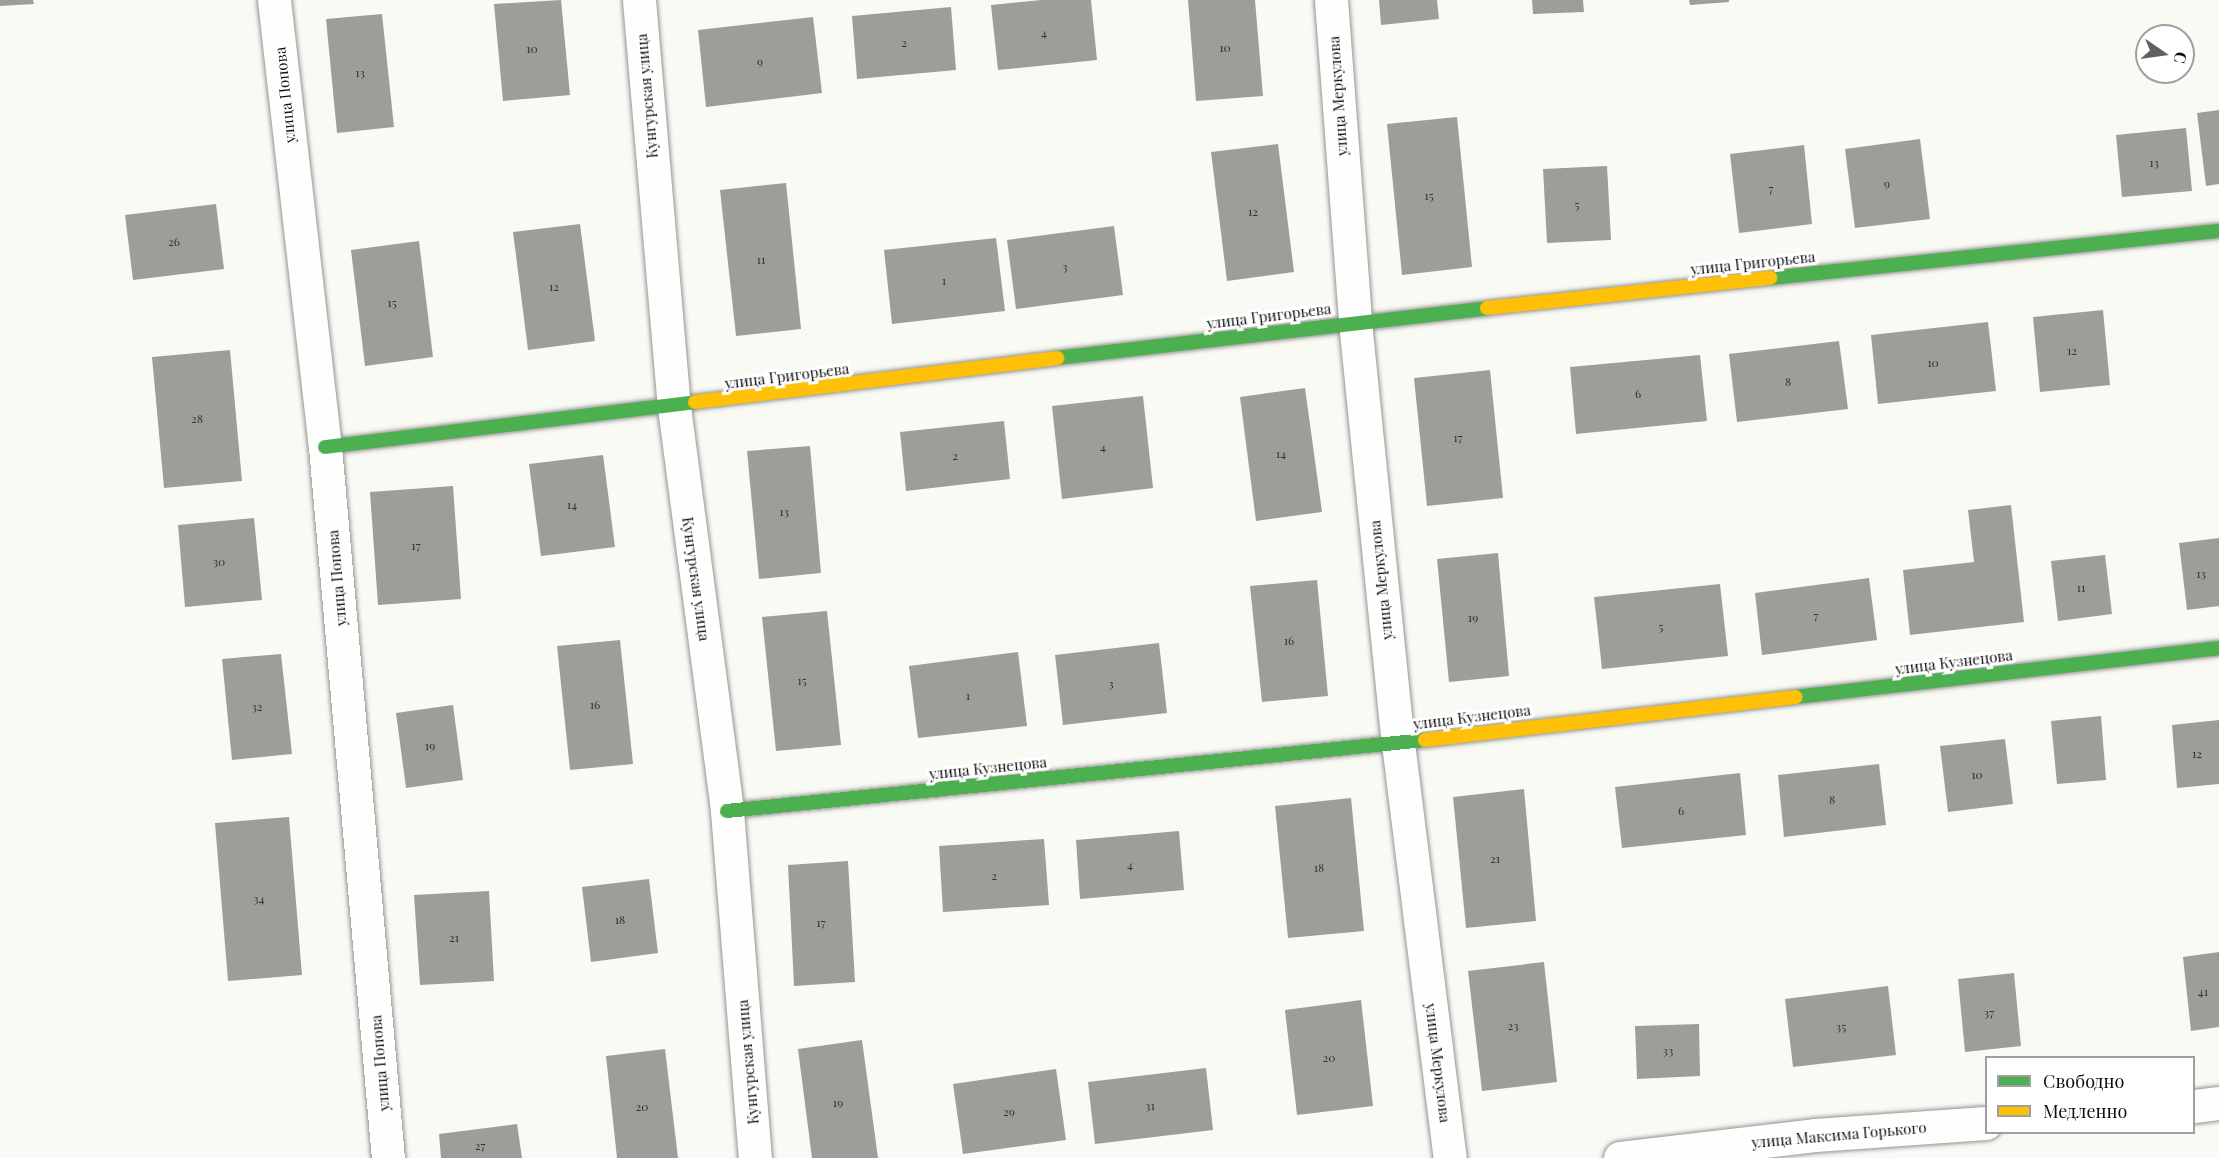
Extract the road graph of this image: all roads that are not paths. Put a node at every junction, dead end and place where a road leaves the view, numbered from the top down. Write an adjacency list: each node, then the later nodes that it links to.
1 (274, 0): 7 (street, улица Попова)
2 (639, 0): 6 (street, Кунгурская улица)
3 (1331, 0): 5 (street, улица Меркулова)
4 (2219, 231): 5 (street, улица Григорьева)
5 (1355, 322): 6 (street, улица Григорьева); 9 (street, улица Меркулова)
6 (674, 407): 7 (street, улица Григорьева); 10 (street, Кунгурская улица)
7 (325, 447): 14 (street, улица Попова)
8 (2219, 648): 9 (street, улица Кузнецова)
9 (1398, 742): 10 (street, улица Кузнецова); 16 (street, улица Меркулова)
10 (727, 811): 15 (street, Кунгурская улица)
11 (2219, 1103): 12 (street)
12 (2195, 1106)
13 (1985, 1123): 17 (street, улица Максима Горького)
14 (388, 1158)
15 (755, 1158)
16 (1450, 1158)
17 (1620, 1158)

